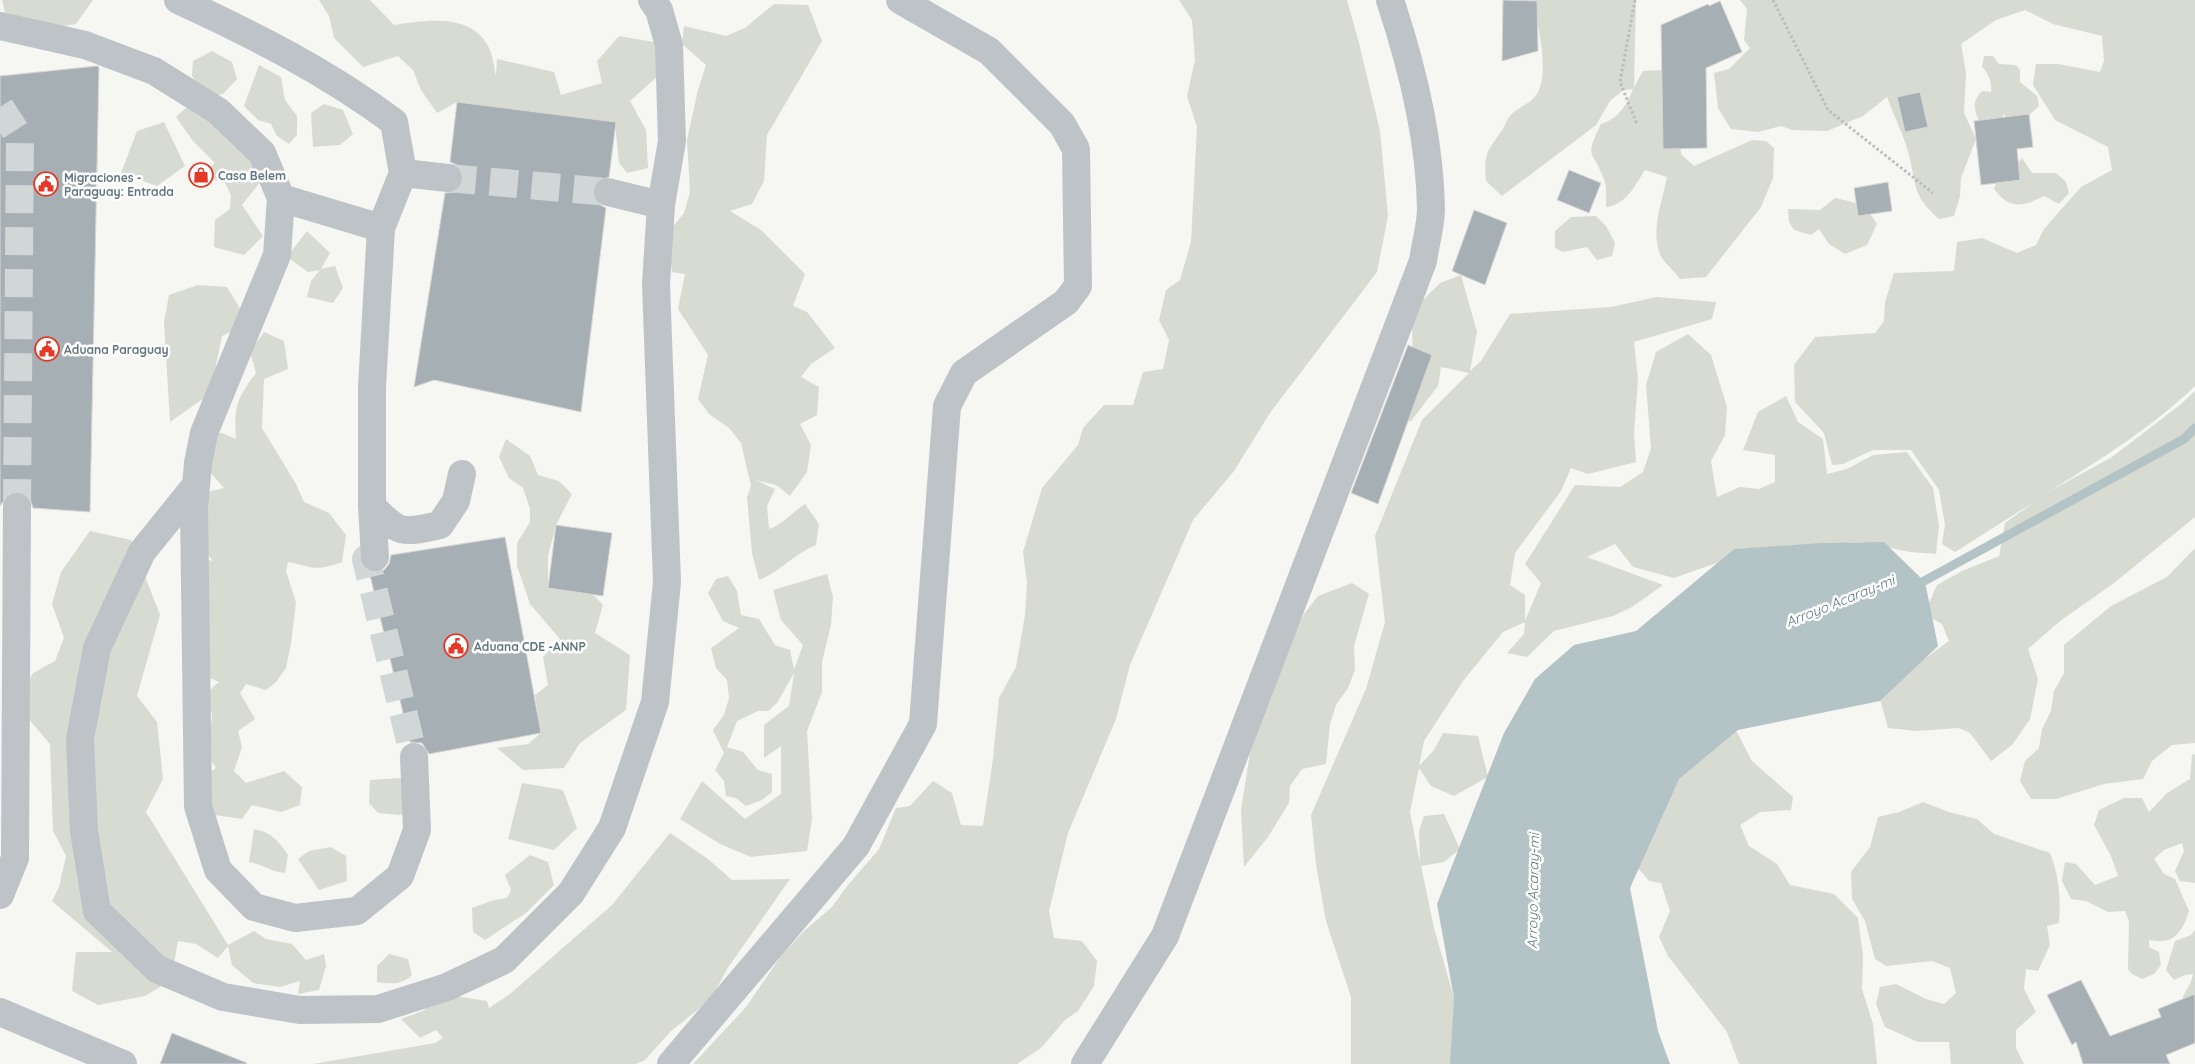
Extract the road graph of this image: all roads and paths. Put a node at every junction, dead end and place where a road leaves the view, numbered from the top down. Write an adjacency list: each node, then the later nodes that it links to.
1 (178, 0): 9 (lane)
2 (652, 0): 14 (lane)
3 (900, 0): 25 (lane)
4 (1390, 0): 26 (lane)
5 (1635, 0): 8 (path)
6 (1773, 0): 12 (path)
7 (0, 26): 13 (lane)
8 (1637, 124)
9 (403, 173): 10 (lane); 15 (lane)
10 (448, 178)
11 (608, 192): 14 (lane)
12 (1933, 193)
13 (281, 198): 15 (lane); 17 (lane)
14 (661, 205): 17 (lane)
15 (380, 228): 18 (lane)
16 (462, 474): 18 (lane)
17 (196, 485): 21 (lane)
18 (372, 506): 20 (lane)
19 (17, 508): 22 (lane)
20 (376, 557)
21 (414, 757)
22 (0, 895)
23 (0, 1012): 24 (lane)
24 (123, 1064)
25 (671, 1064)
26 (1084, 1064)

